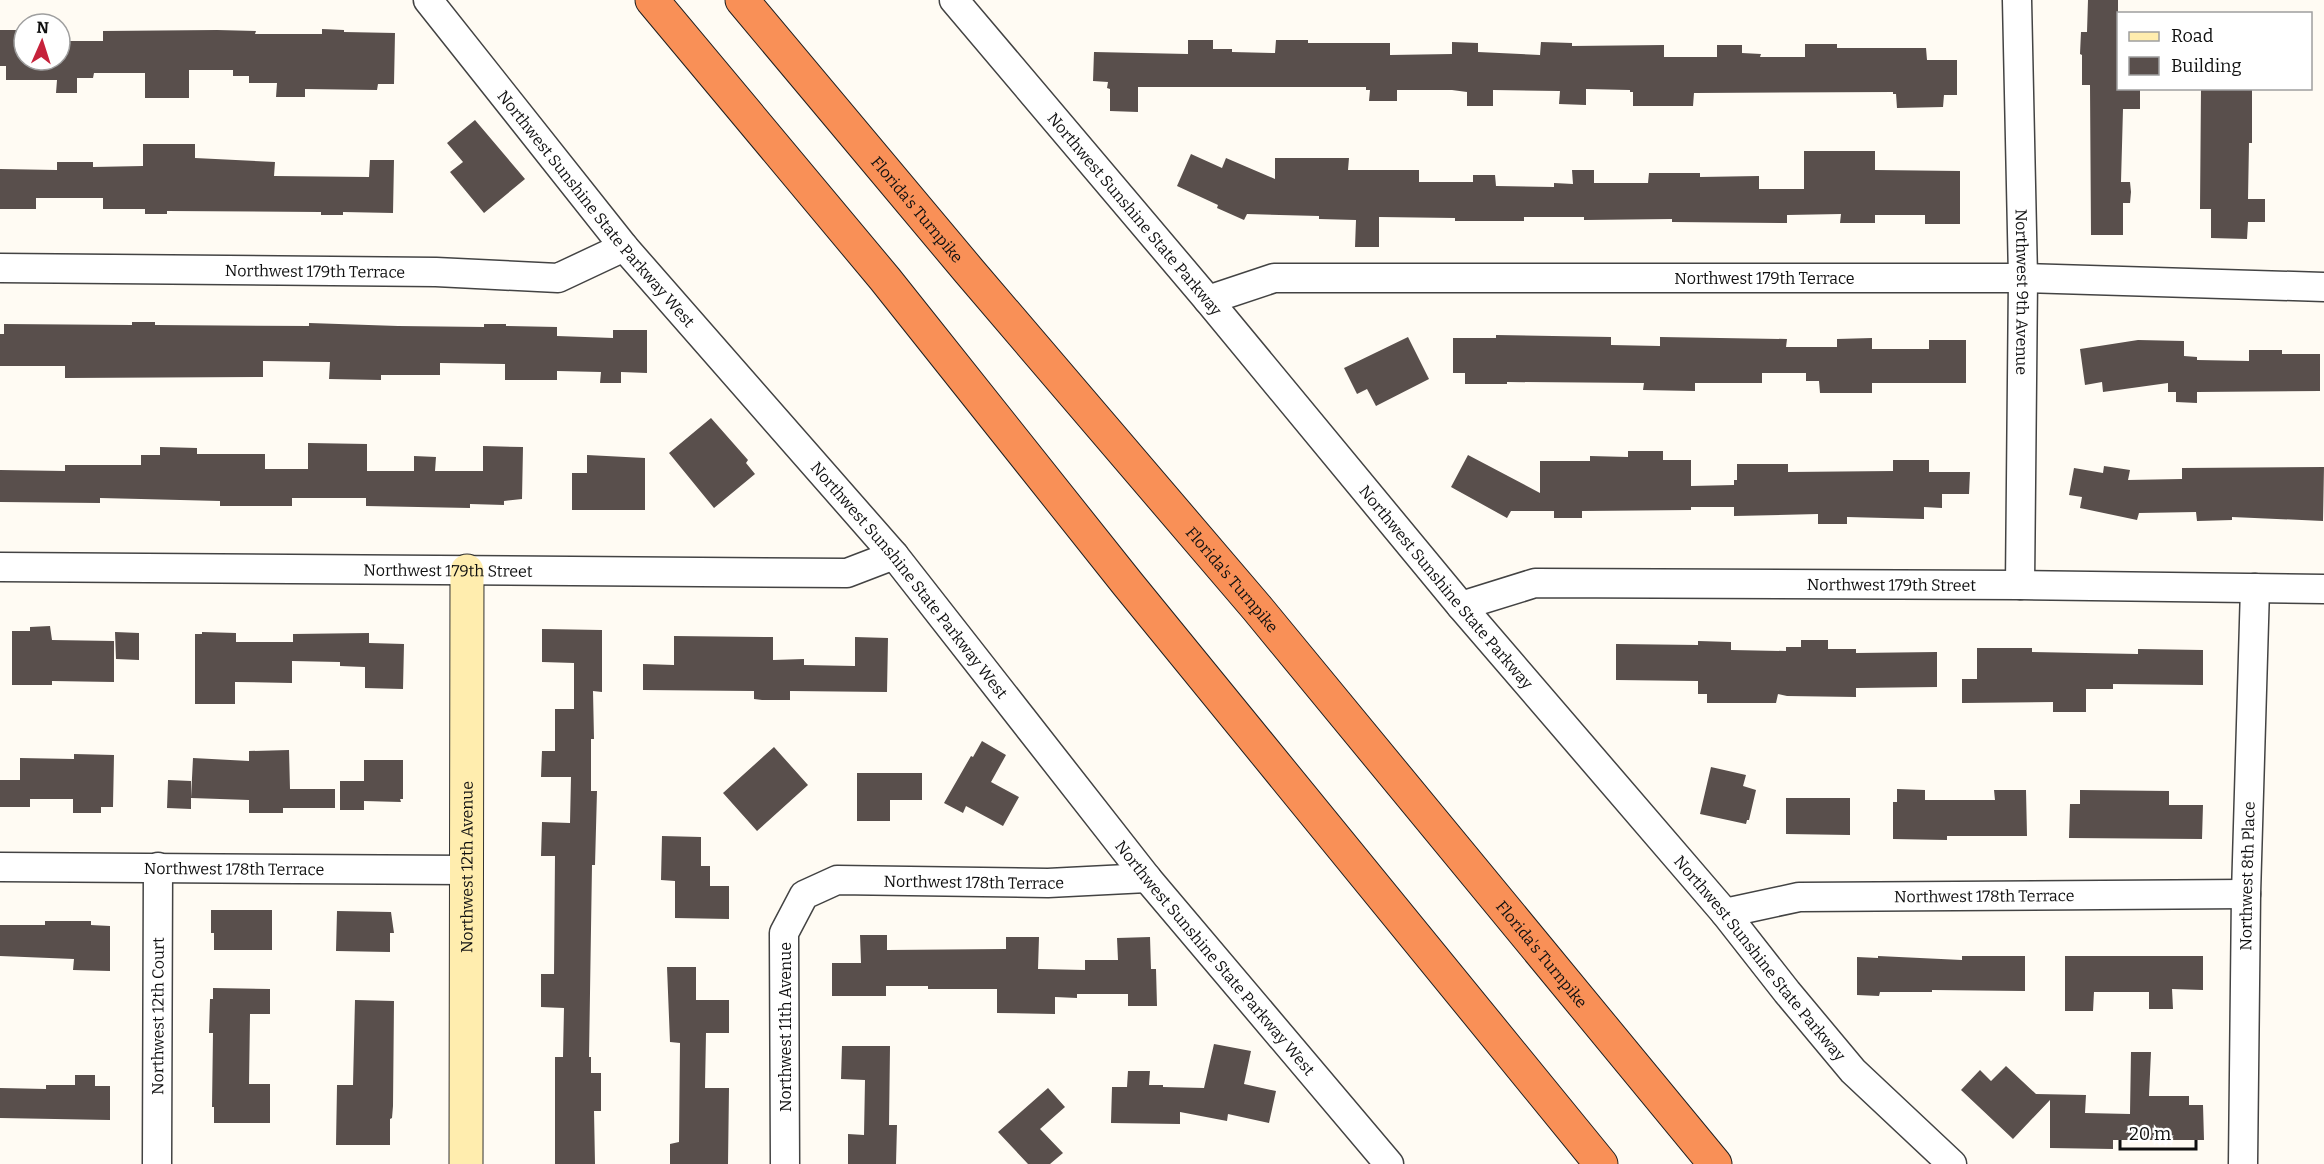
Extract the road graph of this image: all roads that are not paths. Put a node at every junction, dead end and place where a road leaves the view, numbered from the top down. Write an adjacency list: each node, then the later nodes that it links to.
1 (428, 0): 6 (street, Northwest Sunshine State Parkway West)
2 (652, 0): 29 (highway)
3 (742, 0): 30 (highway, Florida's Turnpike)
4 (2017, 0): 8 (street, Northwest 9th Avenue)
5 (964, 3): 10 (street, Northwest Sunshine State Parkway)
6 (624, 247): 7 (street, Northwest 179th Terrace); 11 (street, Northwest Sunshine State Parkway West)
7 (0, 268)
8 (2023, 278): 9 (street, Northwest 179th Terrace); 10 (street, Northwest 179th Terrace); 14 (street, Northwest 9th Avenue)
9 (2324, 288)
10 (1208, 300): 17 (street, Northwest Sunshine State Parkway)
11 (894, 555): 13 (street, Northwest 179th Street); 21 (street, Northwest Sunshine State Parkway West)
12 (0, 567): 13 (street, Northwest 179th Street)
13 (467, 571): 20 (street, Northwest 12th Avenue)
14 (2020, 585): 15 (street, Northwest 179th Street); 17 (street, Northwest 179th Street)
15 (2255, 588): 16 (street, Northwest 179th Street); 22 (street, Northwest 8th Place)
16 (2324, 589)
17 (1461, 606): 24 (street, Northwest Sunshine State Parkway)
18 (0, 867): 19 (street, Northwest 178th Terrace)
19 (158, 867): 20 (street, Northwest 178th Terrace); 26 (street, Northwest 12th Court)
20 (466, 870): 27 (street, Northwest 12th Avenue)
21 (1147, 878): 23 (street, Northwest 178th Terrace); 25 (street, Northwest Sunshine State Parkway West)
22 (2246, 894): 24 (street, Northwest 178th Terrace); 32 (street, Northwest 8th Place)
23 (804, 895): 28 (street, Northwest 11th Avenue)
24 (1725, 912): 31 (street, Northwest Sunshine State Parkway)
25 (1382, 1162)
26 (157, 1164)
27 (466, 1164)
28 (785, 1164)
29 (1601, 1164)
30 (1715, 1164)
31 (1952, 1164)
32 (2243, 1164)

